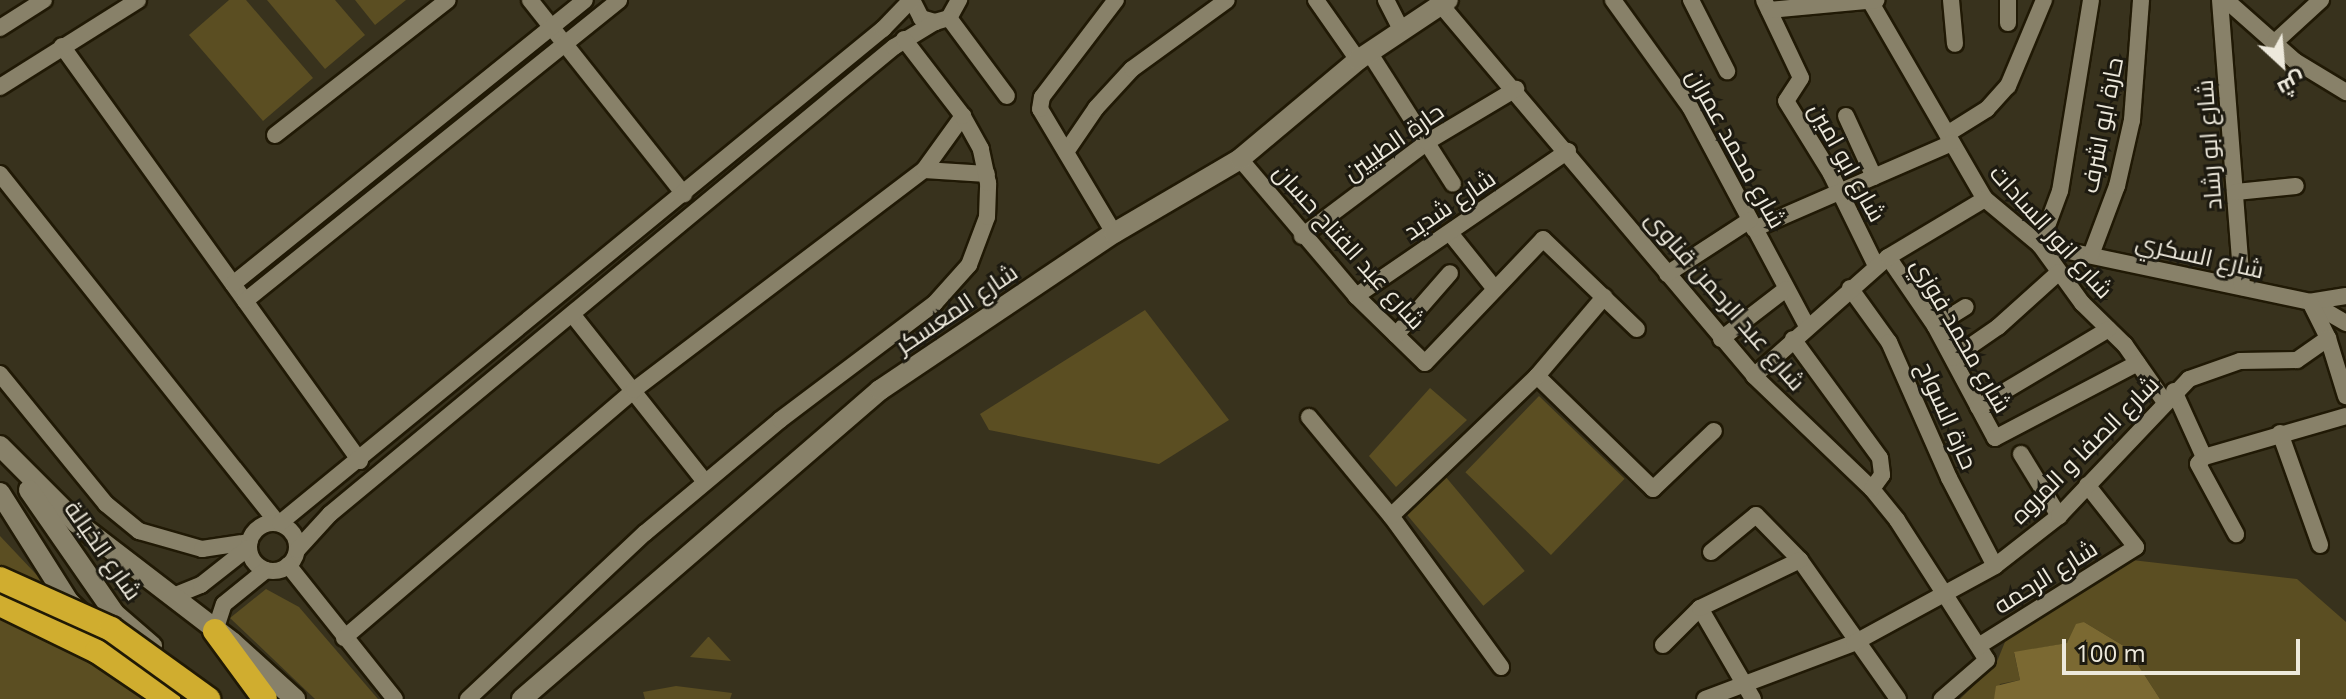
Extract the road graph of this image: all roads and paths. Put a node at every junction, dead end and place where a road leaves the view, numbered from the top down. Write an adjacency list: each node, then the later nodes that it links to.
1 (44, 0): 30 (street)
2 (138, 0): 36 (street)
3 (448, 0): 45 (street)
4 (530, 0): 29 (street)
5 (585, 0): 29 (street)
6 (619, 0): 33 (street)
7 (911, 0): 27 (street); 59 (street)
8 (959, 0): 27 (street)
9 (1116, 0): 49 (street)
10 (1227, 0): 49 (street)
11 (1316, 0): 37 (street)
12 (1386, 0): 31 (street)
13 (1613, 0): 61 (street, شارع محمد عمران)
14 (1691, 0): 38 (street)
15 (1877, 0): 22 (street)
16 (1951, 0): 35 (street)
17 (2008, 0): 28 (street)
18 (2044, 0): 46 (street)
19 (2091, 0): 65 (street)
20 (2141, 0): 66 (street, حارة ابو اشرف)
21 (2223, 0): 34 (street); 58 (street, شارع ابو رشاد)
22 (1870, 1): 24 (street); 46 (street, شارع انور السادات)
23 (1444, 2): 31 (street, شارع المعسكر); 40 (street, شارع عبد الرحمن قناوى)
24 (1807, 3): 26 (street)
25 (2311, 4): 34 (street)
26 (1766, 5): 57 (street, شارع ابو امين)
27 (942, 20): 32 (street); 42 (street)
28 (2008, 23)
29 (552, 27): 33 (street); 71 (street)
30 (0, 28)
31 (1402, 31): 37 (street, شارع المعسكر)
32 (904, 39): 43 (street); 84 (street)
33 (565, 43): 59 (street); 80 (street)
34 (2274, 43): 41 (street)
35 (1955, 44)
36 (62, 46): 39 (street); 71 (street)
37 (1364, 56): 47 (street); 50 (street, شارع المعسكر)
38 (1727, 71)
39 (0, 87)
40 (1516, 89): 47 (street, حارة الطبيين); 48 (street, شارع عبد الرحمن قناوى)
41 (2346, 92)
42 (1007, 96)
43 (963, 116): 51 (street); 53 (street)
44 (1846, 116): 54 (street)
45 (275, 135)
46 (1949, 139): 54 (street); 60 (street, شارع انور السادات)
47 (1427, 142): 55 (street); 64 (street, حارة الطبيين)
48 (1568, 151): 63 (street, شارع شديد); 70 (street, شارع عبد الرحمن قناوى)
49 (1066, 152): 62 (street)
50 (1240, 159): 62 (street, شارع المعسكر); 64 (street, شارع عبد الفتاح حسان)
51 (924, 170): 53 (street); 99 (street)
52 (0, 174): 117 (street)
53 (987, 174): 111 (street)
54 (1874, 177): 57 (street)
55 (1453, 184)
56 (2296, 186): 58 (street)
57 (1840, 192): 61 (street); 67 (street, شارع ابو امين)
58 (2236, 192): 72 (street, شارع ابو رشاد)
59 (684, 194): 76 (street)
60 (1985, 199): 65 (street, شارع انور السادات); 67 (street)
61 (1752, 225): 70 (street); 75 (street, شارع محمد عمران)
62 (1114, 233): 148 (street, شارع المعسكر)
63 (1450, 233): 74 (street); 77 (street, شارع شديد)
64 (1302, 236): 77 (street, شارع عبد الفتاح حسان)
65 (2040, 245): 66 (street, شارع السكري); 68 (street, شارع انور السادات)
66 (2091, 255): 72 (street, شارع السكري)
67 (1882, 261): 73 (street); 87 (street, شارع محمد فوزي)
68 (2059, 272): 89 (street, شارع انور السادات); 94 (street)
69 (1450, 273): 90 (street)
70 (1667, 274): 92 (street, شارع عبد الرحمن قناوى)
71 (233, 284): 80 (street)
72 (2242, 287): 81 (street, شارع السكري)
73 (1850, 288): 86 (street); 125 (street, حارة السواح)
74 (1495, 289): 79 (street); 90 (street, شارع عبد الفتاح حسان)
75 (1786, 289): 86 (street, شارع محمد عمران); 92 (street)
76 (568, 290): 82 (street); 84 (street)
77 (1356, 296): 90 (street, شارع عبد الفتاح حسان)
78 (2346, 296): 81 (street)
79 (1604, 297): 88 (street); 97 (street)
80 (245, 301): 110 (street)
81 (2310, 302): 85 (street, شارع السكري); 91 (street)
82 (550, 305): 84 (street); 110 (street)
83 (1965, 307): 87 (street)
84 (572, 314): 99 (street); 121 (street)
85 (2346, 323)
86 (1807, 326): 93 (street)
87 (1935, 326): 94 (street, شارع محمد فوزي)
88 (1637, 329)
89 (2109, 329): 95 (street, شارع انور السادات); 102 (street)
90 (1396, 335)
91 (2328, 338): 100 (street, شارع الصفا و المروه); 101 (street)
92 (1721, 339): 98 (street, شارع عبد الرحمن قناوى)
93 (1793, 339): 98 (street); 113 (street)
94 (1953, 358): 102 (street, شارع محمد فوزي)
95 (2138, 363): 100 (street, شارع انور السادات); 102 (street, شارع محمد فوزي)
96 (0, 374): 119 (street)
97 (1537, 376): 105 (street); 115 (street)
98 (1754, 376): 113 (street, شارع عبد الرحمن قناوى)
99 (634, 390): 111 (street); 133 (street)
100 (2169, 396): 109 (street, شارع انور السادات); 112 (street, شارع الصفا و المروه)
101 (2346, 396)
102 (1978, 407)
103 (2346, 416): 106 (street)
104 (1309, 417): 115 (street)
105 (1714, 431)
106 (2280, 433): 109 (street); 120 (street)
107 (0, 447): 129 (street); 143 (street, شارع الخيالة)
108 (2021, 454): 116 (street)
109 (2204, 457): 118 (street, شارع انور السادات)
110 (360, 461): 117 (street)
111 (705, 482): 147 (street)
112 (2087, 485): 116 (street, شارع الصفا و المروه); 136 (street, شارع الرحمه)
113 (1872, 489): 128 (street, شارع عبد الرحمن قناوى)
114 (0, 493): 141 (street)
115 (1391, 516): 137 (street)
116 (2059, 516): 125 (street, شارع الصفا و المروه)
117 (279, 523): 119 (street); 121 (street)
118 (2236, 534)
119 (248, 545): 126 (street); 129 (street)
120 (2320, 545)
121 (297, 550): 124 (street)
122 (1711, 552): 123 (street)
123 (1800, 560): 131 (street); 134 (street)
124 (288, 565): 126 (street); 133 (street)
125 (1995, 566): 128 (street, شارع الصفا و المروه)
126 (266, 570): 132 (street)
127 (0, 579): 142 (highway, bridge)
128 (1947, 594): 134 (street, شارع الصفا و المروه); 136 (street, شارع عبد الرحمن قناوى)
129 (171, 597): 132 (street)
130 (0, 604): 140 (highway)
131 (1700, 608): 135 (street); 138 (street)
132 (215, 631): 144 (highway); 145 (street)
133 (344, 638): 146 (street)
134 (1854, 643): 138 (street, شارع الصفا و المروه); 150 (street)
135 (1663, 645)
136 (1980, 645): 151 (street)
137 (1501, 667)
138 (1741, 683): 139 (street, شارع الصفا و المروه); 149 (street)
139 (1715, 697)
140 (168, 699)
141 (178, 699)
142 (208, 699)
143 (217, 699)
144 (265, 699)
145 (295, 699)
146 (395, 699)
147 (468, 699)
148 (522, 699)
149 (1753, 699)
150 (1898, 699)
151 (1942, 699)

